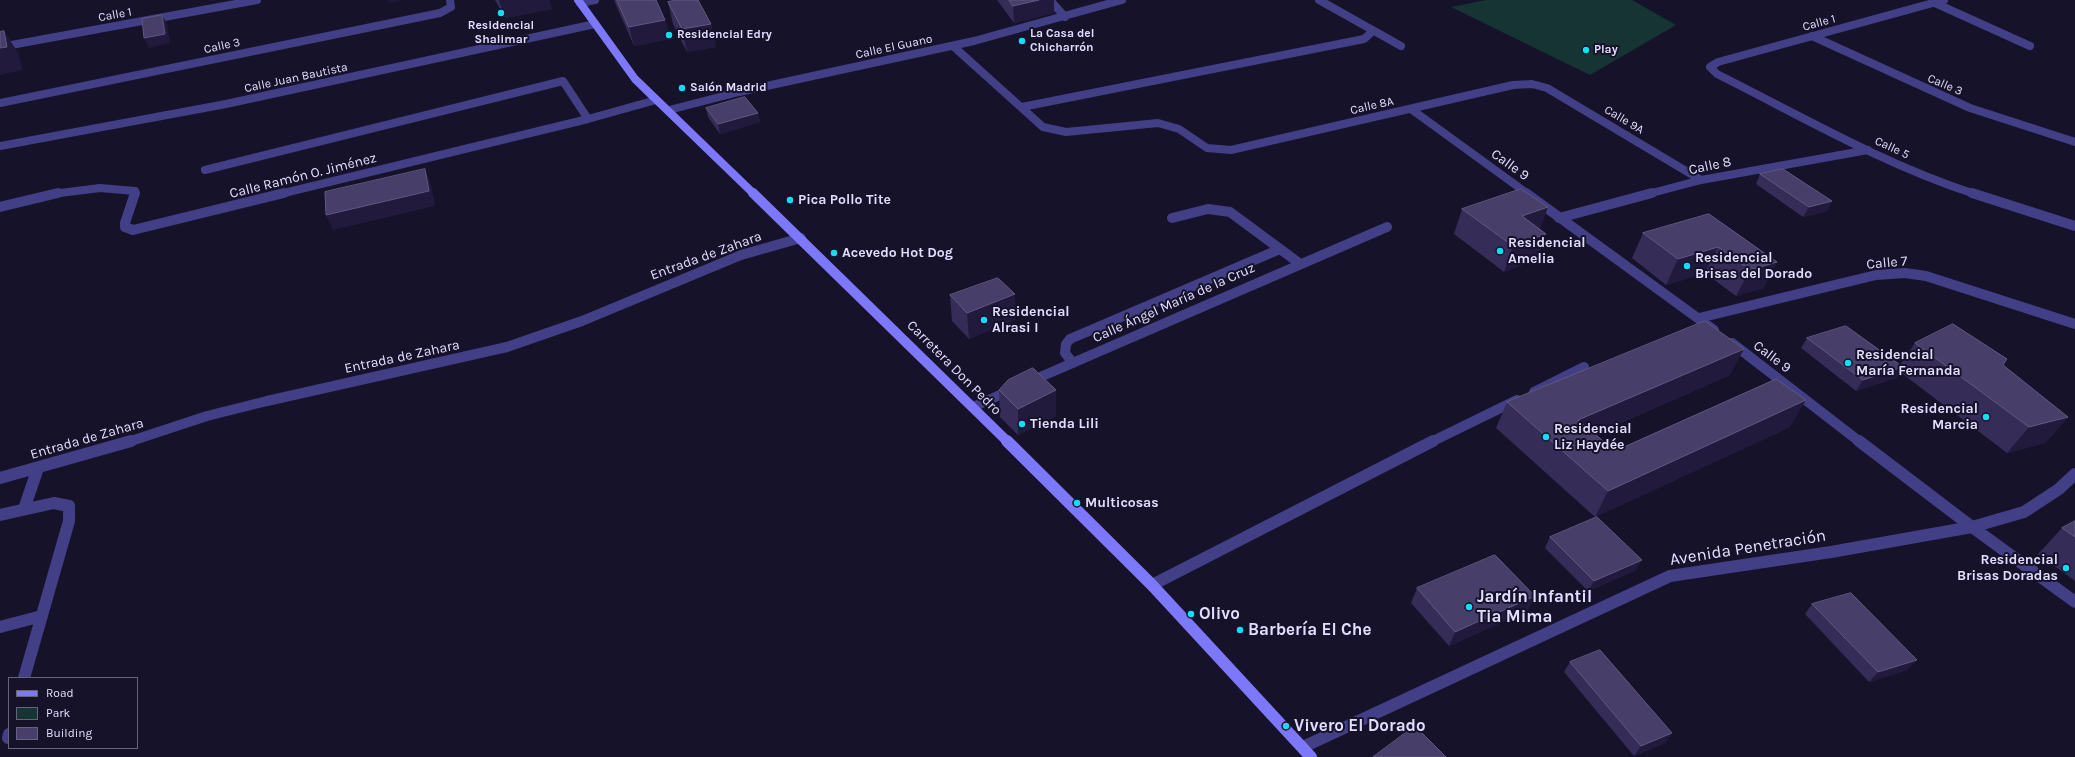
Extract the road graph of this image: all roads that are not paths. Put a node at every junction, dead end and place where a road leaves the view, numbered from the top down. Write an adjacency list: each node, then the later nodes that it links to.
1 (257, 0): 17 (street, Calle 1)
2 (450, 0): 21 (street, Calle 3)
3 (594, 0): 8 (street)
4 (1050, 0): 10 (street)
5 (1122, 0): 10 (street, Calle El Guano)
6 (1319, 0): 12 (street)
7 (1944, 0): 9 (street, Calle 1)
8 (579, 1): 11 (street, Carretera Don Pedro)
9 (1935, 3): 13 (street, Calle 1); 16 (street)
10 (1065, 17): 14 (street, Calle El Guano)
11 (595, 24): 20 (street, Carretera Don Pedro); 27 (street, Calle Juan Bautista)
12 (1373, 31): 15 (street); 22 (street)
13 (1812, 36): 18 (street, Calle 1); 26 (street, Calle 3)
14 (953, 46): 22 (street); 24 (street, Calle El Guano)
15 (1401, 46)
16 (2030, 46)
17 (0, 47)
18 (1710, 67): 28 (street, Calle 5)
19 (1532, 84): 23 (street, Calle 8A); 30 (street, Calle 9A)
20 (656, 100): 24 (street, Carretera Don Pedro); 25 (street, Calle Ramón O. Jiménez)
21 (0, 102)
22 (1022, 107): 23 (street, Calle 8A)
23 (1411, 109): 33 (street, Calle 9)
24 (669, 110): 36 (street, Carretera Don Pedro)
25 (588, 119): 29 (street); 31 (street, Calle Ramón O. Jiménez)
26 (2075, 142)
27 (0, 146)
28 (1868, 150): 30 (street, Calle 8); 34 (street, Calle 5)
29 (205, 170)
30 (1701, 180): 33 (street, Calle 8)
31 (0, 207)
32 (1172, 218): 37 (street)
33 (1559, 218): 39 (street, Calle 9)
34 (2075, 226)
35 (1387, 227): 38 (street, Calle Ángel María de la Cruz)
36 (801, 238): 43 (street, Carretera Don Pedro); 44 (street, Entrada de Zahara)
37 (1280, 249): 38 (street); 41 (street)
38 (1299, 263): 41 (street, Calle Ángel María de la Cruz)
39 (1699, 318): 40 (street, Calle 7); 49 (street, Calle 9)
40 (2075, 324)
41 (1073, 363): 43 (street, Calle Ángel María de la Cruz)
42 (1584, 368): 50 (street)
43 (973, 407): 50 (street, Carretera Don Pedro)
44 (38, 468): 46 (street, Entrada de Zahara); 47 (street)
45 (2075, 474): 49 (street, Avenida Penetración)
46 (0, 478)
47 (24, 509): 48 (street); 52 (street)
48 (0, 515)
49 (1972, 527): 51 (street, Calle 9); 55 (street, Avenida Penetración)
50 (1152, 585): 55 (street, Carretera Don Pedro)
51 (2075, 602)
52 (42, 616): 53 (street); 54 (street)
53 (0, 627)
54 (24, 677)
55 (1303, 747): 56 (street, Carretera Don Pedro)
56 (1311, 757)

